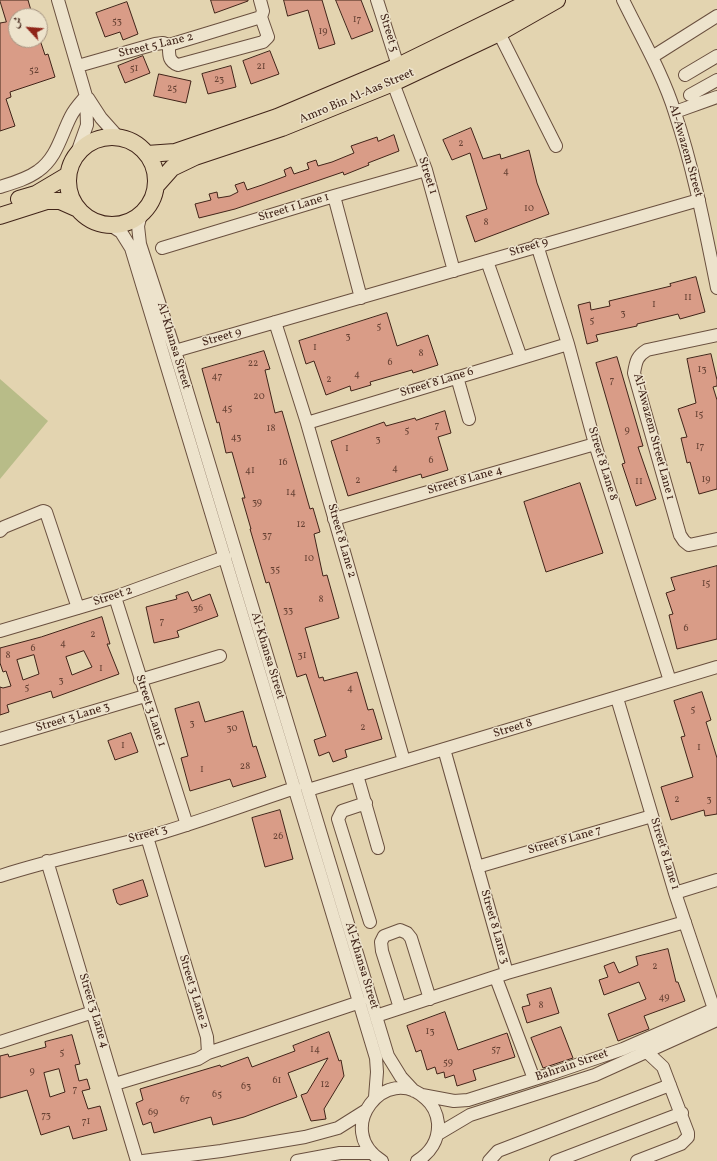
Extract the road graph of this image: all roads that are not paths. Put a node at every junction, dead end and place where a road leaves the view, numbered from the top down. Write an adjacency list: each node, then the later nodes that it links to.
1 (260, 0): 8 (street)
2 (377, 0): 14 (street, Street 5)
3 (533, 0): 14 (main road, Amro Bin Al-Aas Street)
4 (557, 0): 9 (main road, Amro Bin Al-Aas Street)
5 (623, 0): 12 (street, Al-Awazem Street)
6 (61, 1): 13 (street)
7 (717, 16): 12 (street)
8 (261, 17): 10 (street, Street 5 Lane 2); 10 (street)
9 (499, 32): 17 (main road, Amro Bin Al-Aas Street); 23 (street)
10 (169, 45): 13 (street, Street 5 Lane 2)
11 (717, 56): 15 (street)
12 (652, 57): 21 (street, Al-Awazem Street)
13 (78, 66): 19 (street)
14 (398, 66): 25 (main road, Amro Bin Al-Aas Street)
15 (686, 75)
16 (717, 80): 18 (street)
17 (393, 83): 26 (street, Street 1); 28 (main road, Amro Bin Al-Aas Street)
18 (690, 95)
19 (86, 96): 22 (street); 24 (street); 29 (street)
20 (717, 97): 21 (street)
21 (675, 112): 31 (street, Al-Awazem Street)
22 (118, 137): 24 (main road); 25 (main road)
23 (556, 146)
24 (77, 153): 27 (main road)
25 (147, 154): 28 (main road)
26 (426, 170): 30 (street, Street 1 Lane 1); 41 (street, Street 1)
27 (68, 175): 32 (main road); 33 (main road)
28 (156, 186): 34 (main road)
29 (0, 187)
30 (334, 196): 38 (street, Street 1 Lane 1); 43 (street)
31 (699, 200): 37 (street, Street 9); 40 (street, Al-Awazem Street)
32 (0, 205)
33 (78, 209): 35 (main road); 36 (main road)
34 (141, 214): 36 (main road); 47 (street, Al-Khansa Street)
35 (0, 216)
36 (110, 225): 56 (street, Al-Khansa Street)
37 (537, 245): 39 (street, Street 9); 46 (street, Street 8 Lane 8)
38 (162, 248)
39 (487, 261): 41 (street, Street 9); 48 (street)
40 (714, 264): 42 (street, Al-Awazem Street)
41 (454, 271): 43 (street, Street 9)
42 (717, 288)
43 (361, 298): 44 (street, Street 9)
44 (275, 322): 47 (street, Street 9); 51 (street, Street 8 Lane 2)
45 (717, 335): 55 (street, Al-Awazem Street Lane 1)
46 (568, 344): 48 (street, Street 8 Lane 6); 52 (street, Street 8 Lane 8)
47 (175, 351): 71 (street, Al-Khansa Street)
48 (521, 358): 49 (street, Street 8 Lane 6)
49 (458, 377): 50 (street); 51 (street, Street 8 Lane 6)
50 (469, 419)
51 (306, 423): 53 (street, Street 8 Lane 2)
52 (595, 444): 53 (street, Street 8 Lane 4); 63 (street, Street 8 Lane 8)
53 (334, 519): 68 (street, Street 8 Lane 2)
54 (0, 531): 58 (street)
55 (717, 539)
56 (225, 557): 57 (street, Street 2); 70 (street, Al-Khansa Street)
57 (115, 597): 58 (street, Street 2); 62 (street, Street 3 Lane 1)
58 (78, 608): 59 (street, Street 2)
59 (0, 631)
60 (220, 656): 62 (street)
61 (717, 668): 63 (street, Street 8)
62 (140, 680): 64 (street, Street 3 Lane 1)
63 (670, 681): 65 (street, Street 8)
64 (145, 696): 66 (street, Street 3 Lane 3); 74 (street, Street 3 Lane 1)
65 (617, 698): 67 (street, Street 8); 73 (street, Street 8 Lane 1)
66 (0, 739)
67 (444, 749): 68 (street, Street 8); 78 (street, Street 8 Lane 3)
68 (404, 761): 69 (street, Street 8)
69 (357, 775): 71 (street, Street 8); 72 (street)
70 (295, 788): 74 (street, Street 3); 86 (street, Al-Khansa Street)
71 (308, 790): 90 (street, Al-Khansa Street)
72 (366, 803): 76 (street); 82 (street)
73 (652, 816): 78 (street, Street 8 Lane 7); 81 (street, Street 8 Lane 1)
74 (188, 824): 75 (street, Street 3)
75 (147, 837): 77 (street, Street 3); 92 (street, Street 3 Lane 2)
76 (378, 848)
77 (47, 861): 79 (street, Street 3); 88 (street, Street 3 Lane 4)
78 (477, 867): 84 (street, Street 8 Lane 3)
79 (0, 876)
80 (717, 880): 81 (street)
81 (676, 893): 83 (street, Street 8 Lane 1)
82 (370, 922)
83 (685, 922): 84 (street, Street 8 Lane 3); 89 (street, Street 8 Lane 1)
84 (502, 976): 85 (street); 94 (street)
85 (430, 999): 87 (street); 87 (street)
86 (360, 1002): 92 (street); 98 (street, Al-Khansa Street)
87 (400, 1008): 90 (street)
88 (93, 1012): 91 (street); 95 (street, Street 3 Lane 4)
89 (716, 1012): 93 (street, Bahrain Street); 94 (street, Bahrain Street)
90 (376, 1016): 97 (street, Al-Khansa Street)
91 (0, 1042)
92 (208, 1053): 95 (street)
93 (648, 1053): 96 (street); 101 (street, Bahrain Street)
94 (534, 1079): 97 (street, Bahrain Street)
95 (115, 1084): 105 (street, Street 3 Lane 4)
96 (670, 1084): 100 (street); 111 (street)
97 (418, 1093): 98 (street, Bahrain Street); 101 (street, Al-Khansa Street)
98 (375, 1097): 99 (street)
99 (365, 1110): 103 (street); 104 (street)
100 (682, 1113): 112 (street); 113 (street)
101 (438, 1134): 102 (street)
102 (432, 1148): 109 (street); 110 (street)
103 (371, 1153): 107 (street); 108 (street)
104 (224, 1156): 106 (street)
105 (137, 1161)
106 (143, 1161)
107 (297, 1161)
108 (382, 1161)
109 (417, 1161)
110 (429, 1161)
111 (489, 1161)
112 (556, 1161)
113 (637, 1161)

